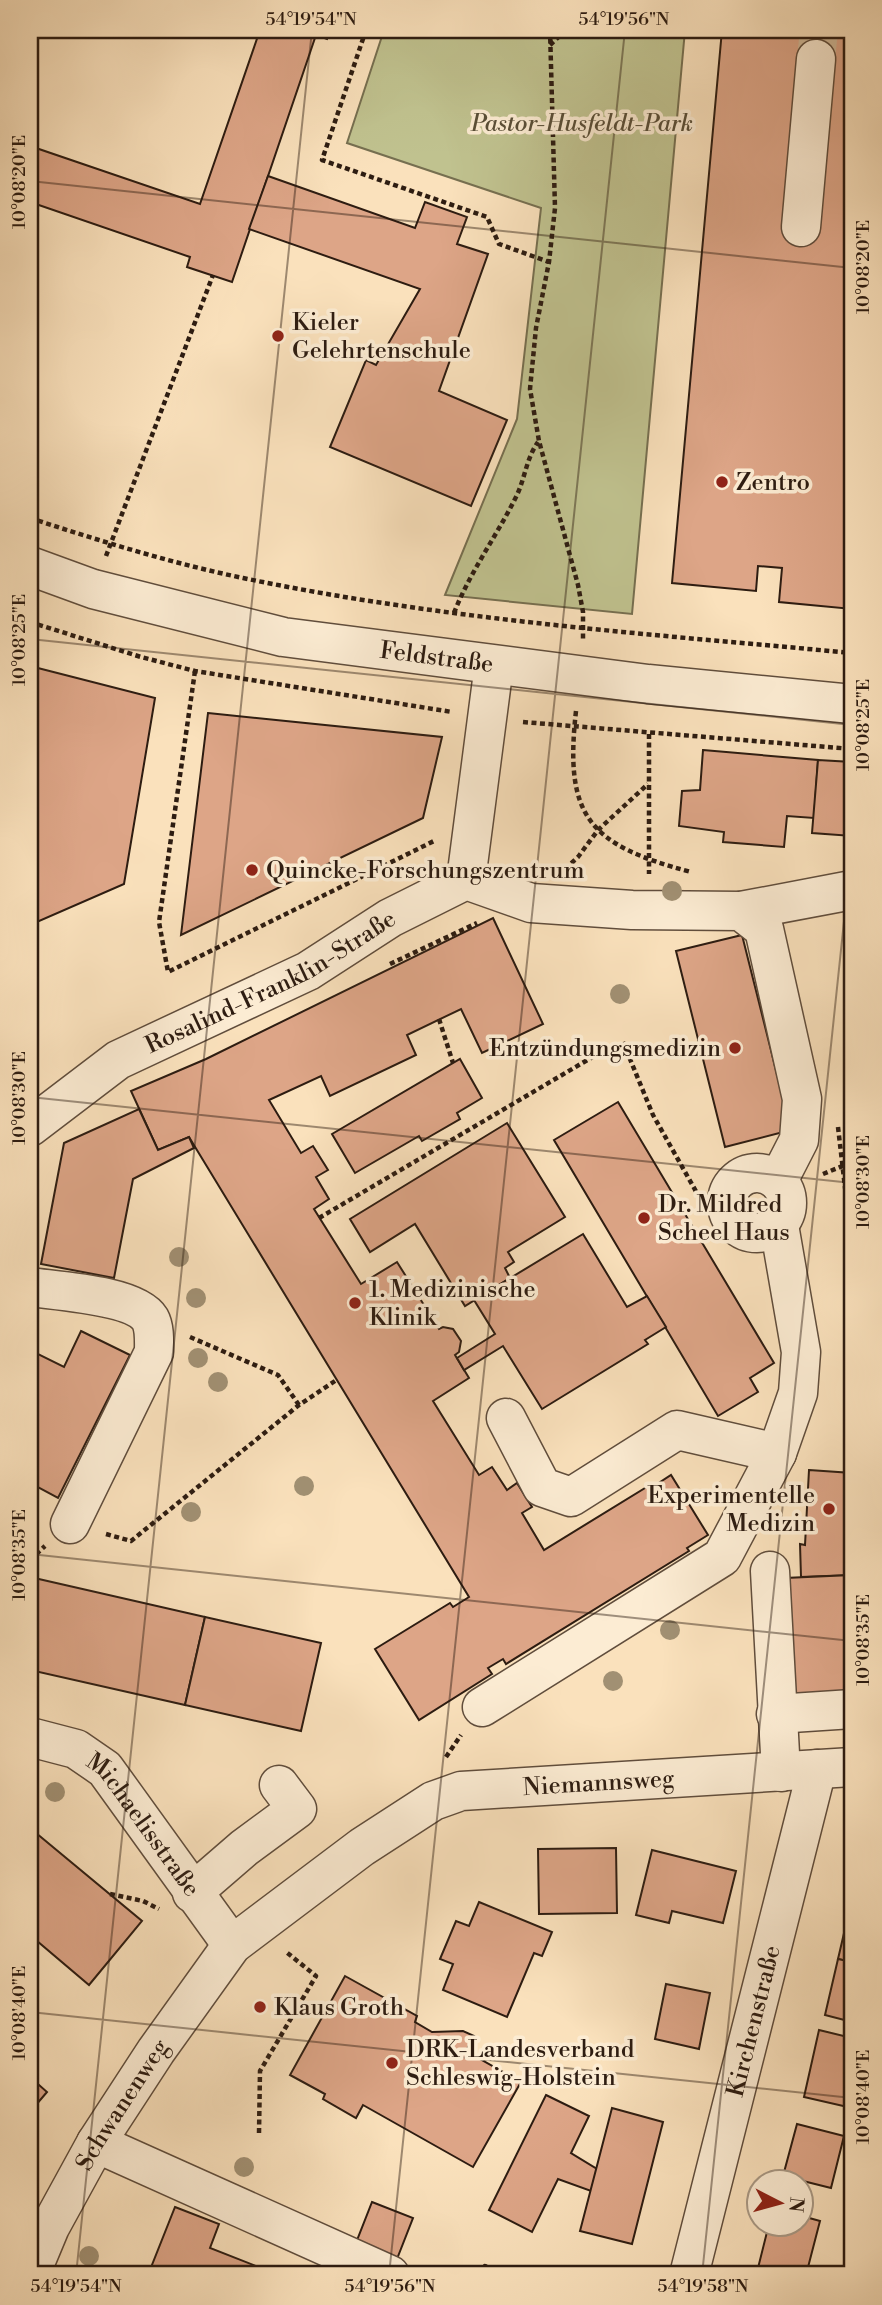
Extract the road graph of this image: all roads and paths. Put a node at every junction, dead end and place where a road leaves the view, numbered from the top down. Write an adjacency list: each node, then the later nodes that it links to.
1 (366, 30): 7 (path)
2 (551, 30): 4 (path)
3 (566, 30): 4 (path)
4 (550, 46): 7 (path)
5 (816, 59): 6 (street)
6 (801, 227)
7 (549, 262): 9 (path)
8 (213, 275): 11 (path)
9 (538, 441): 14 (path); 16 (path)
10 (30, 518): 11 (path)
11 (110, 544): 13 (path); 14 (path)
12 (30, 566): 13 (street, Feldstraße)
13 (93, 589): 18 (street, Feldstraße)
14 (454, 613): 16 (path)
15 (30, 622): 19 (path)
16 (584, 628): 17 (path); 20 (path)
17 (852, 653)
18 (494, 666): 20 (street, Feldstraße); 22 (street)
19 (195, 671): 22 (path); 27 (path)
20 (578, 691): 21 (street, Feldstraße); 23 (path)
21 (852, 704)
22 (487, 718): 23 (path); 27 (street)
23 (574, 728): 24 (path); 28 (path)
24 (649, 734): 25 (path); 26 (path)
25 (852, 749)
26 (649, 784): 28 (path); 28 (path)
27 (474, 821): 29 (street)
28 (598, 830): 31 (path)
29 (467, 880): 31 (street); 37 (street, Rosalind-Franklin-Straße)
30 (852, 890): 32 (street)
31 (523, 898): 32 (street)
32 (741, 911): 40 (street)
33 (439, 1019): 36 (path)
34 (623, 1042): 41 (path)
35 (601, 1052): 42 (path)
36 (453, 1063)
37 (30, 1127)
38 (845, 1165): 39 (path)
39 (824, 1173)
40 (778, 1181): 41 (street); 43 (street)
41 (726, 1210): 43 (street)
42 (319, 1218)
43 (779, 1226): 49 (street)
44 (30, 1287): 45 (street)
45 (150, 1319): 47 (path); 50 (street)
46 (335, 1381): 47 (path)
47 (299, 1405): 51 (path)
48 (506, 1418): 49 (street)
49 (777, 1453): 53 (street)
50 (70, 1524)
51 (142, 1531)
52 (770, 1571): 55 (street, Kirchenstraße)
53 (482, 1707)
54 (852, 1709): 55 (street)
55 (776, 1714): 57 (street, Kirchenstraße)
56 (30, 1737): 59 (street, Michaelisstraße)
57 (817, 1769): 60 (street, Niemannsweg); 67 (street, Kirchenstraße)
58 (279, 1785): 59 (street)
59 (192, 1893): 60 (street, Michaelisstraße)
60 (243, 1936): 61 (path); 62 (street, Schwanenweg)
61 (259, 2133)
62 (96, 2143): 63 (street, Schwanenweg); 64 (street)
63 (30, 2275)
64 (390, 2275)
65 (481, 2275): 66 (path)
66 (501, 2275)
67 (691, 2275)

